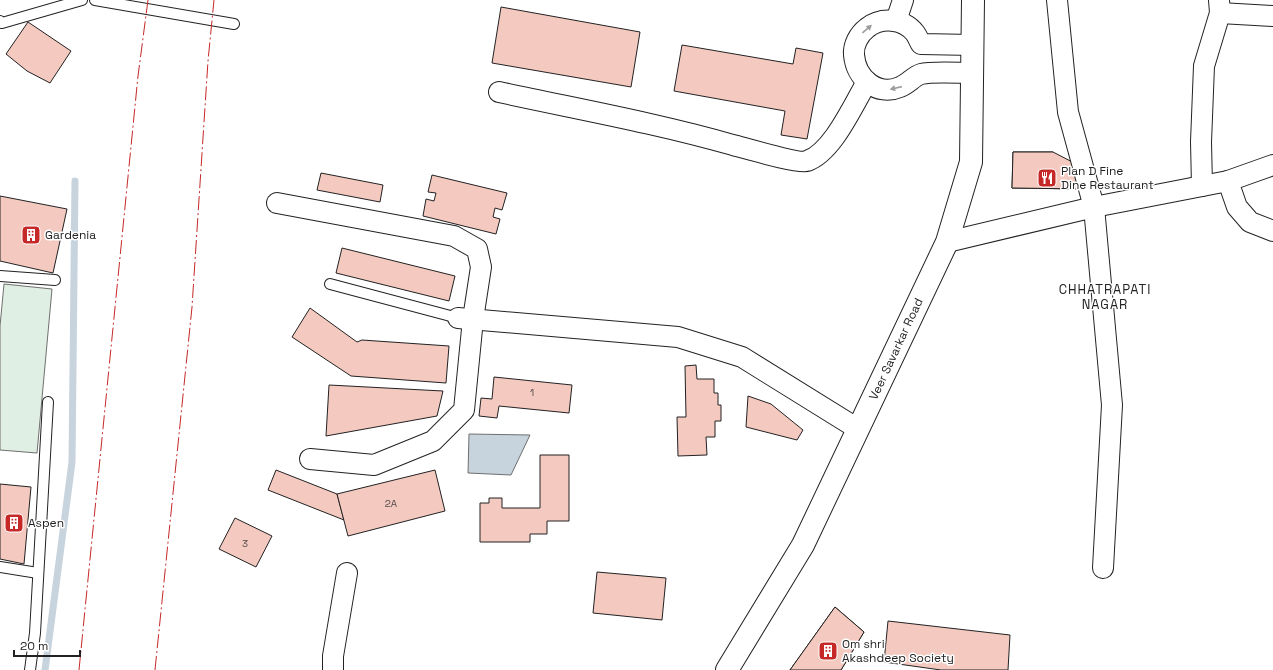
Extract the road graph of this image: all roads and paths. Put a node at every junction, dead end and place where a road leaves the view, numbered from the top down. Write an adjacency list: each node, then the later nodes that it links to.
1 (82, 0): 9 (lane)
2 (95, 0): 10 (lane)
3 (903, 0): 8 (street)
4 (973, 0): 12 (street, Veer Savarkar Road)
5 (1057, 0): 21 (street)
6 (1220, 6): 7 (street); 19 (street)
7 (1273, 16)
8 (896, 21): 11 (street); 15 (street, one-way to 8)
9 (0, 22)
10 (234, 24)
11 (921, 44): 12 (street); 14 (street)
12 (973, 45): 13 (street, Veer Savarkar Road)
13 (972, 73): 14 (street); 23 (street, Veer Savarkar Road)
14 (920, 74): 15 (street, one-way to 15)
15 (867, 82): 16 (street)
16 (499, 92)
17 (1273, 165): 18 (street)
18 (1228, 181): 19 (street); 22 (street)
19 (1202, 186): 21 (street)
20 (277, 203): 27 (street)
21 (1094, 207): 23 (street); 32 (street)
22 (1273, 231)
23 (947, 242): 29 (street, Veer Savarkar Road)
24 (0, 276): 25 (lane)
25 (55, 280)
26 (330, 284): 27 (lane)
27 (466, 319): 29 (street); 30 (street)
28 (48, 402): 33 (lane)
29 (858, 429): 37 (street, Veer Savarkar Road)
30 (310, 459)
31 (0, 567): 33 (lane)
32 (1103, 568)
33 (38, 573): 35 (lane)
34 (347, 573): 36 (street)
35 (30, 670)
36 (333, 670)
37 (727, 670)

